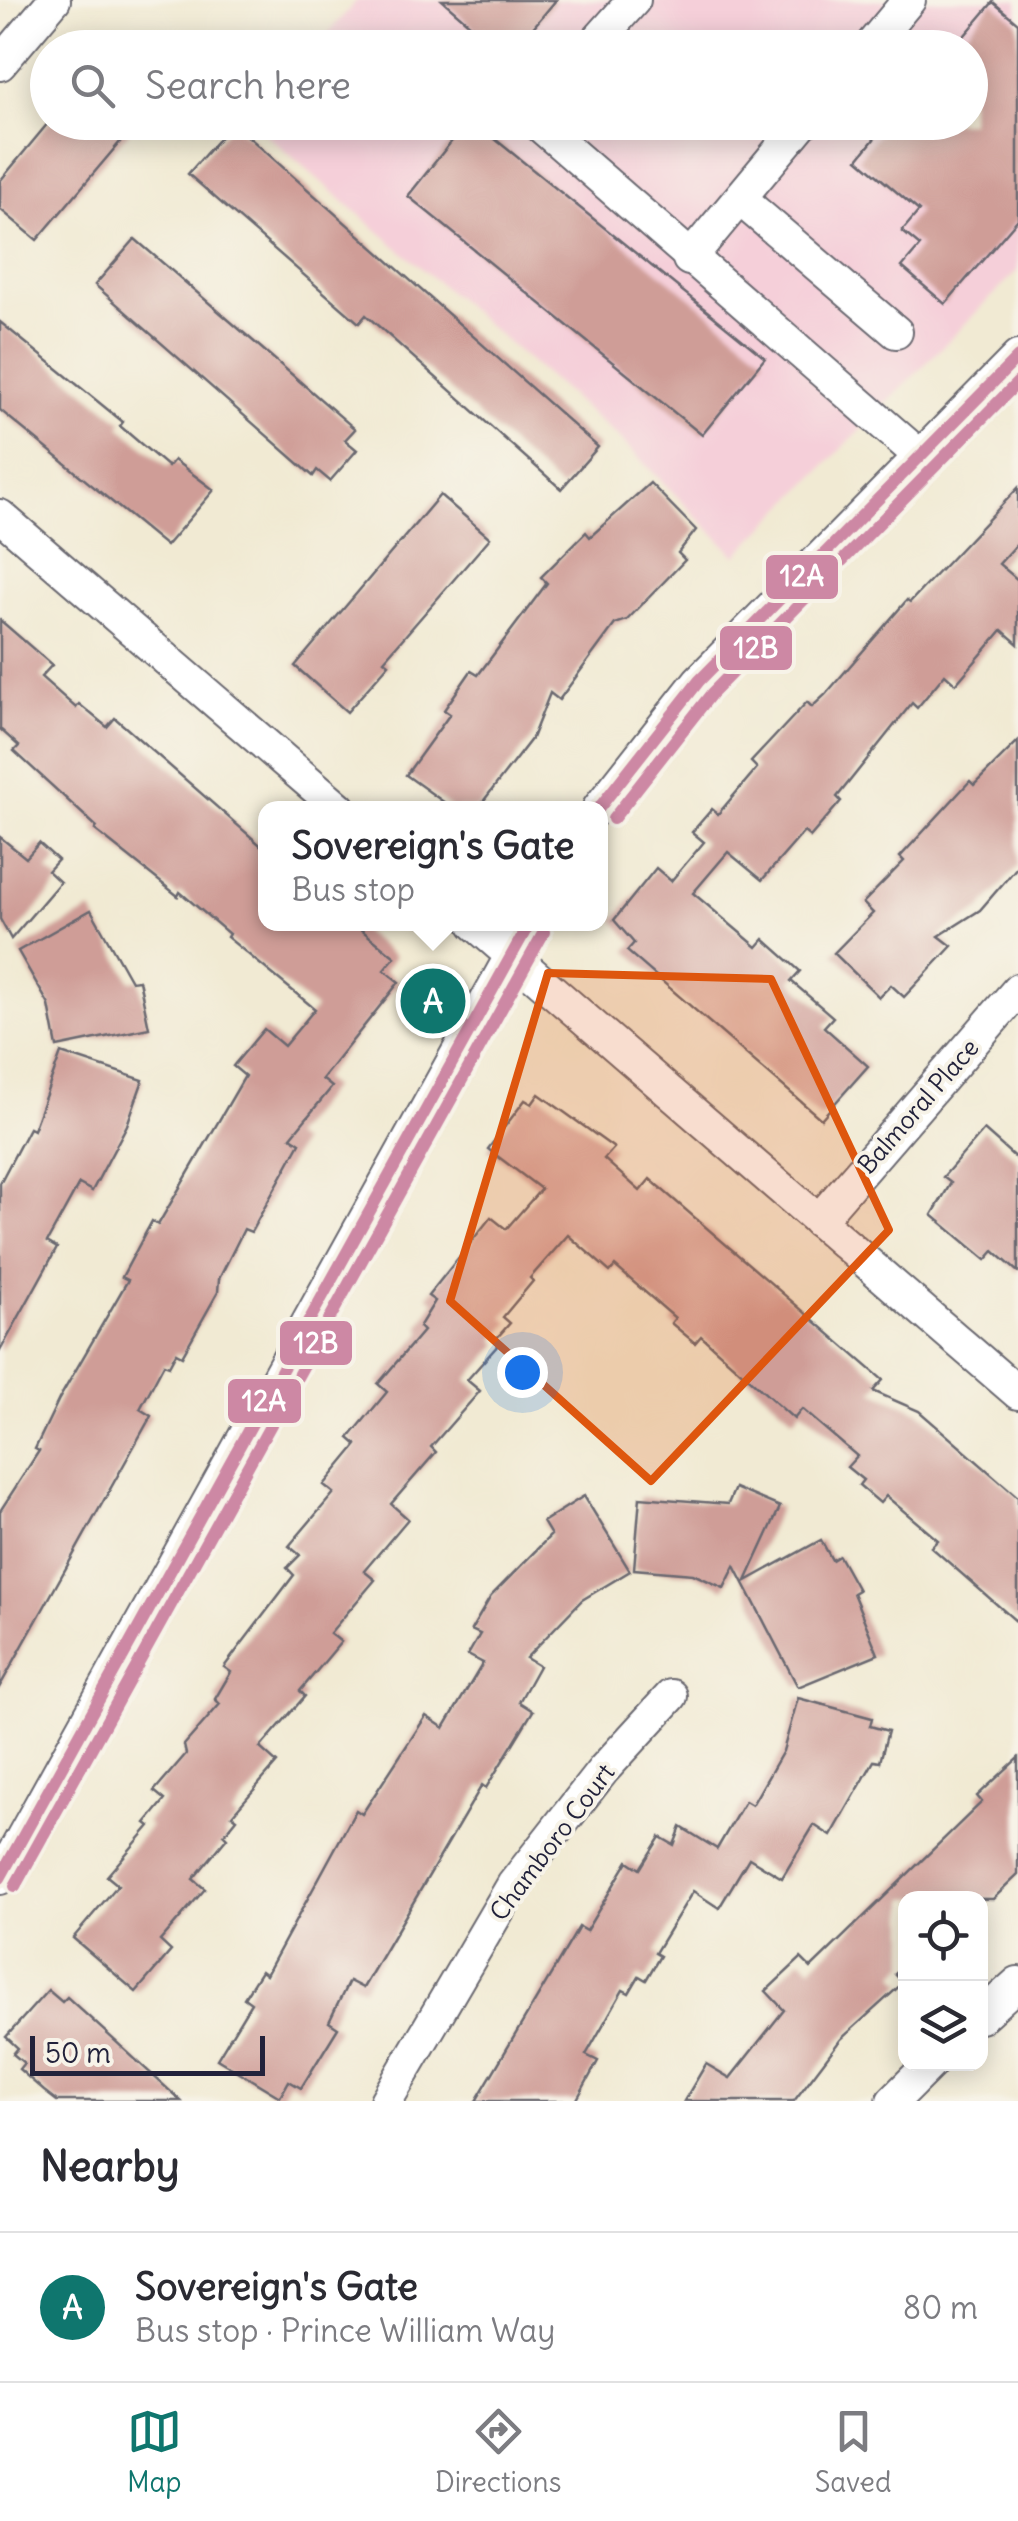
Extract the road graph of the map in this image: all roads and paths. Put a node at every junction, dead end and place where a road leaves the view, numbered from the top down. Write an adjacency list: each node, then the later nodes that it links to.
1 (54, 0): 6 (street)
2 (634, 0): 4 (street)
3 (909, 0): 5 (street)
4 (607, 30)
5 (884, 30)
6 (0, 64)
7 (556, 140): 10 (street)
8 (788, 140): 9 (street)
9 (740, 199): 10 (street); 11 (street)
10 (689, 260): 13 (street)
11 (896, 332)
12 (1018, 357): 13 (street)
13 (920, 456): 16 (street)
14 (0, 516): 15 (street)
15 (332, 801)
16 (604, 801)
17 (483, 931): 19 (street)
18 (525, 931): 19 (street)
19 (511, 954): 21 (street); 24 (street)
20 (1018, 990): 21 (street, Balmoral Place)
21 (818, 1222): 22 (street)
22 (1018, 1393)
23 (671, 1696): 28 (street, Chamboro Court)
24 (0, 1878)
25 (1018, 1983): 26 (street)
26 (988, 2011)
27 (923, 2071): 29 (street)
28 (386, 2101)
29 (893, 2101)

